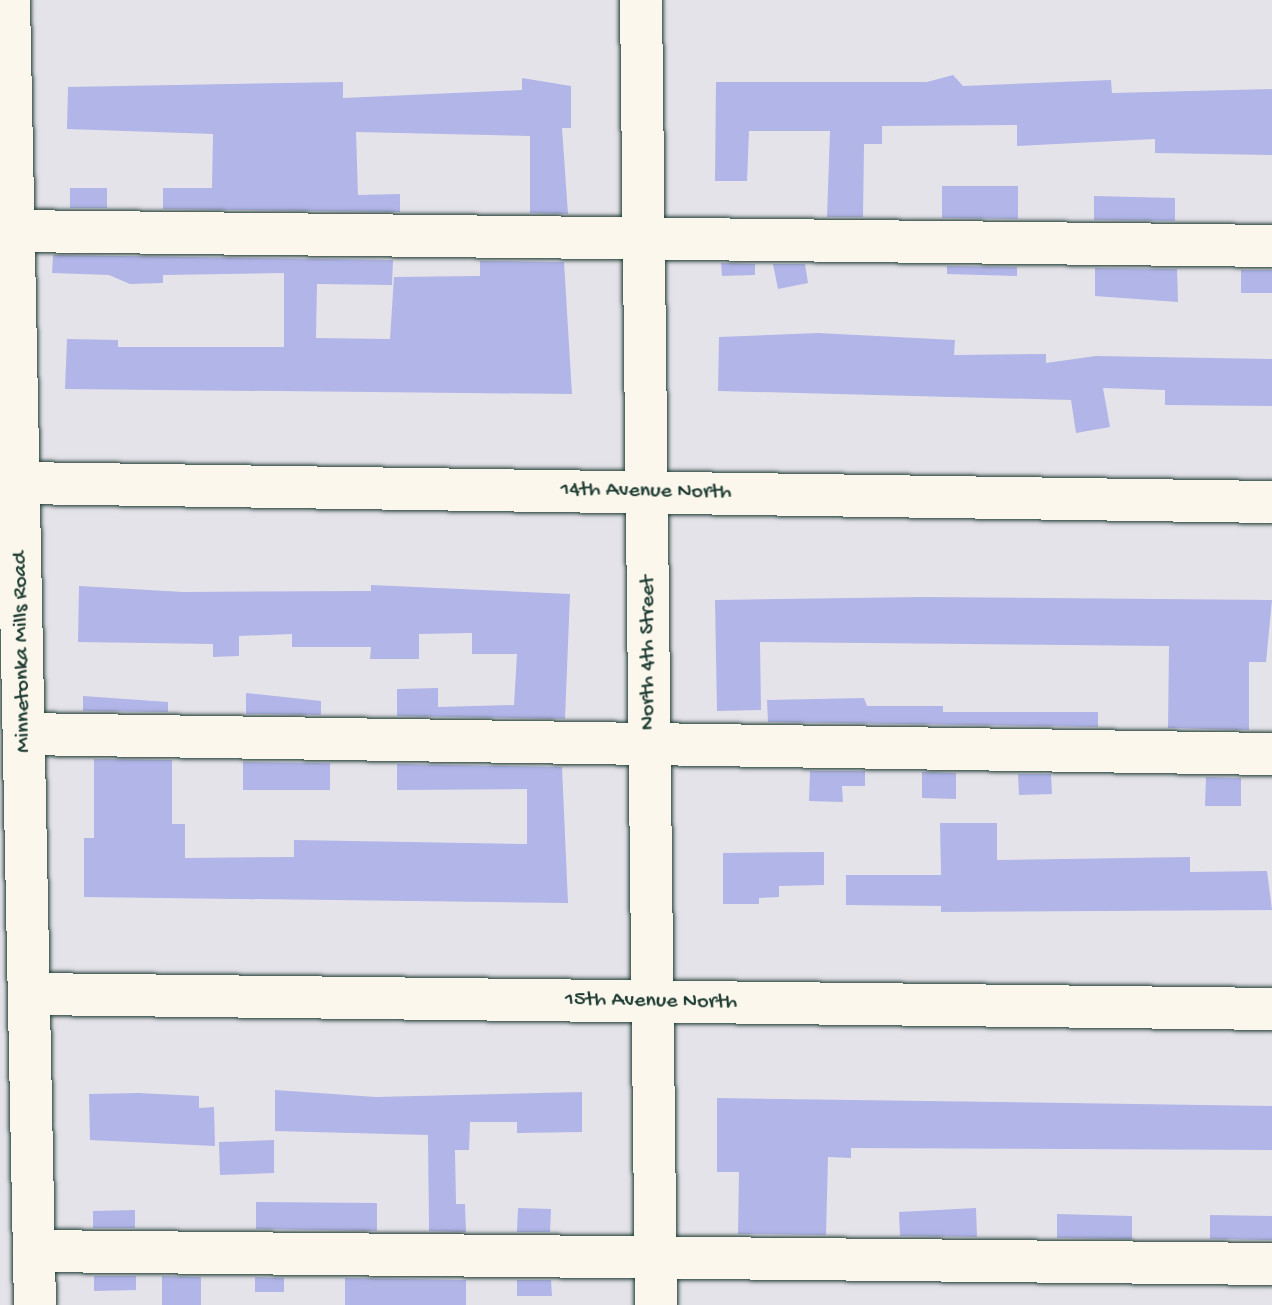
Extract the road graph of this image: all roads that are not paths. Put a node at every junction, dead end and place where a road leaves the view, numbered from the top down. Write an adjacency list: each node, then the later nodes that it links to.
1 (9, 0): 3 (street, Minnetonka Mills Road)
2 (641, 0): 4 (street, North 4th Street)
3 (13, 231): 4 (street); 6 (street, Minnetonka Mills Road)
4 (644, 237): 5 (street); 7 (street, North 4th Street)
5 (1272, 246)
6 (20, 483): 7 (street, 14th Avenue North); 9 (street, Minnetonka Mills Road)
7 (648, 492): 8 (street, 14th Avenue North); 10 (street, North 4th Street)
8 (1272, 502)
9 (24, 734): 10 (street); 12 (street, Minnetonka Mills Road)
10 (650, 745): 11 (street); 13 (street, North 4th Street)
11 (1272, 754)
12 (30, 994): 13 (street, 15th Avenue North); 15 (street, Minnetonka Mills Road)
13 (655, 1002): 14 (street, 15th Avenue North); 16 (street, North 4th Street)
14 (1272, 1009)
15 (34, 1251): 16 (street); 18 (street, Minnetonka Mills Road)
16 (655, 1261): 17 (street); 19 (street, North 4th Street)
17 (1272, 1264)
18 (35, 1305)
19 (656, 1305)

